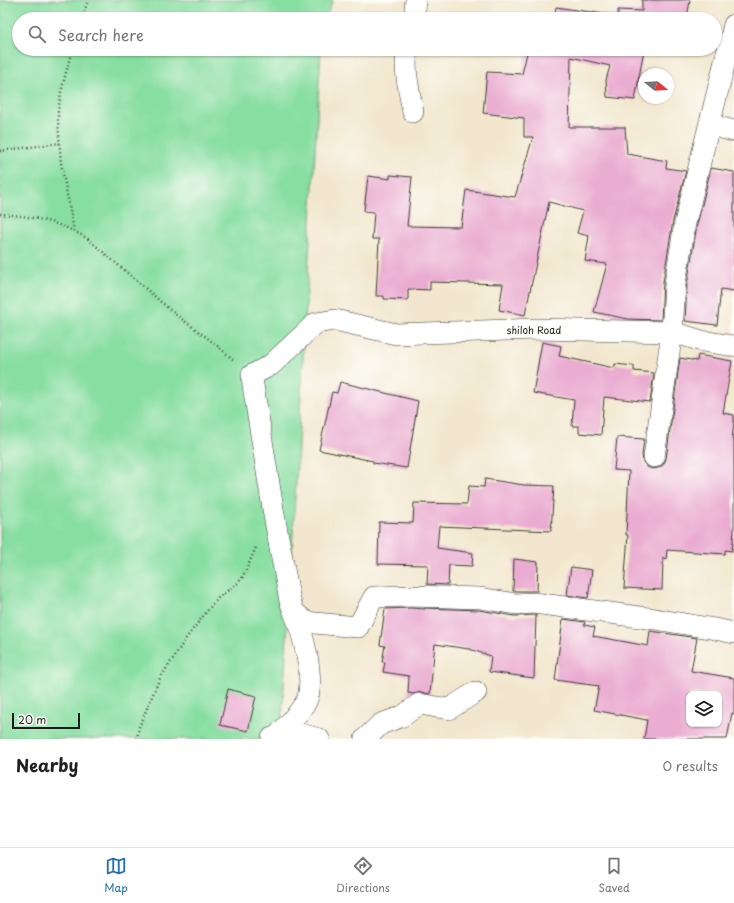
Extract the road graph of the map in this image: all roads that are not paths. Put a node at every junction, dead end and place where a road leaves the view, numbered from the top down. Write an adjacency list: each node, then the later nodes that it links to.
1 (416, 0): 2 (street)
2 (415, 12)
3 (734, 25): 6 (street)
4 (406, 56): 5 (street)
5 (413, 112)
6 (710, 125): 7 (street); 8 (street)
7 (734, 131)
8 (672, 332): 9 (street, shiloh Road); 10 (street); 11 (street, shiloh Road)
9 (734, 346)
10 (654, 457)
11 (294, 612): 12 (street); 14 (street)
12 (734, 633)
13 (476, 692): 16 (street)
14 (272, 739): 15 (street)
15 (319, 739)
16 (365, 739)

